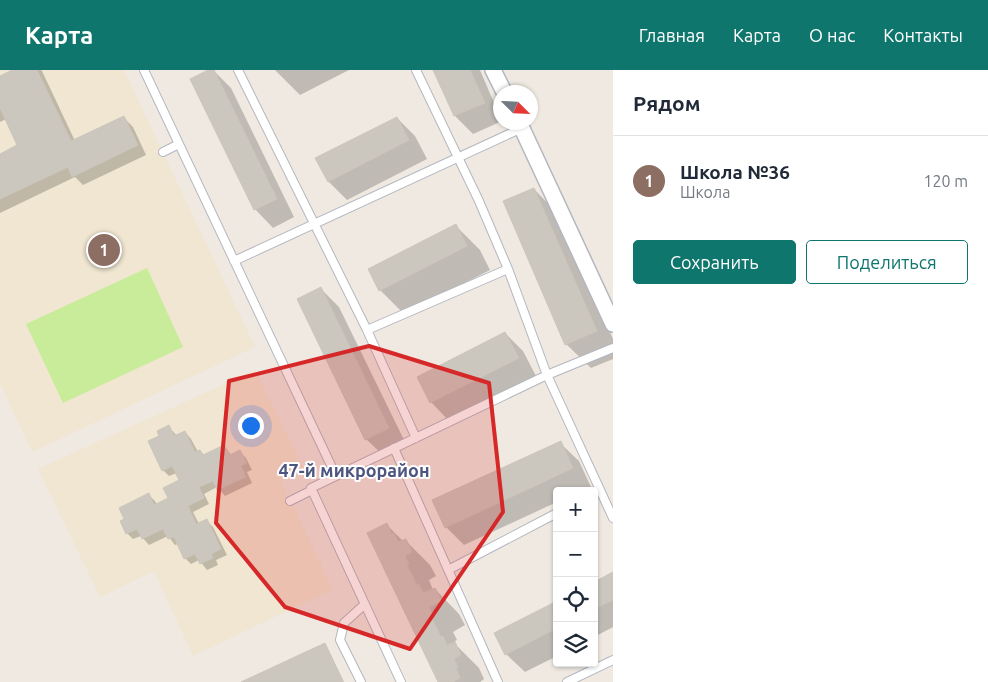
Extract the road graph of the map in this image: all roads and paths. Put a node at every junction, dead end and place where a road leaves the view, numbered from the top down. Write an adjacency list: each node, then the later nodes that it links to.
1 (144, 70): 8 (lane)
2 (238, 70): 11 (lane)
3 (416, 70): 10 (lane)
4 (493, 70): 5 (street)
5 (500, 85)
6 (510, 130): 10 (lane)
7 (522, 130): 14 (street)
8 (179, 144): 9 (lane); 12 (lane)
9 (163, 152)
10 (458, 157): 11 (lane); 13 (lane)
11 (315, 224): 12 (lane); 15 (lane)
12 (234, 261): 20 (lane)
13 (508, 269): 15 (lane); 17 (lane)
14 (613, 324)
15 (367, 330): 18 (lane)
16 (613, 348): 17 (lane)
17 (547, 375): 18 (lane); 21 (lane)
18 (416, 438): 19 (lane)
19 (394, 448): 20 (lane); 27 (lane)
20 (336, 476): 22 (lane)
21 (595, 487)
22 (312, 490): 24 (lane); 28 (lane)
23 (598, 493): 26 (lane)
24 (290, 501)
25 (553, 514): 27 (lane)
26 (613, 518)
27 (448, 570): 32 (lane)
28 (365, 604): 30 (lane); 31 (lane)
29 (613, 660): 33 (lane)
30 (360, 682)
31 (401, 682)
32 (498, 682)
33 (567, 682)

